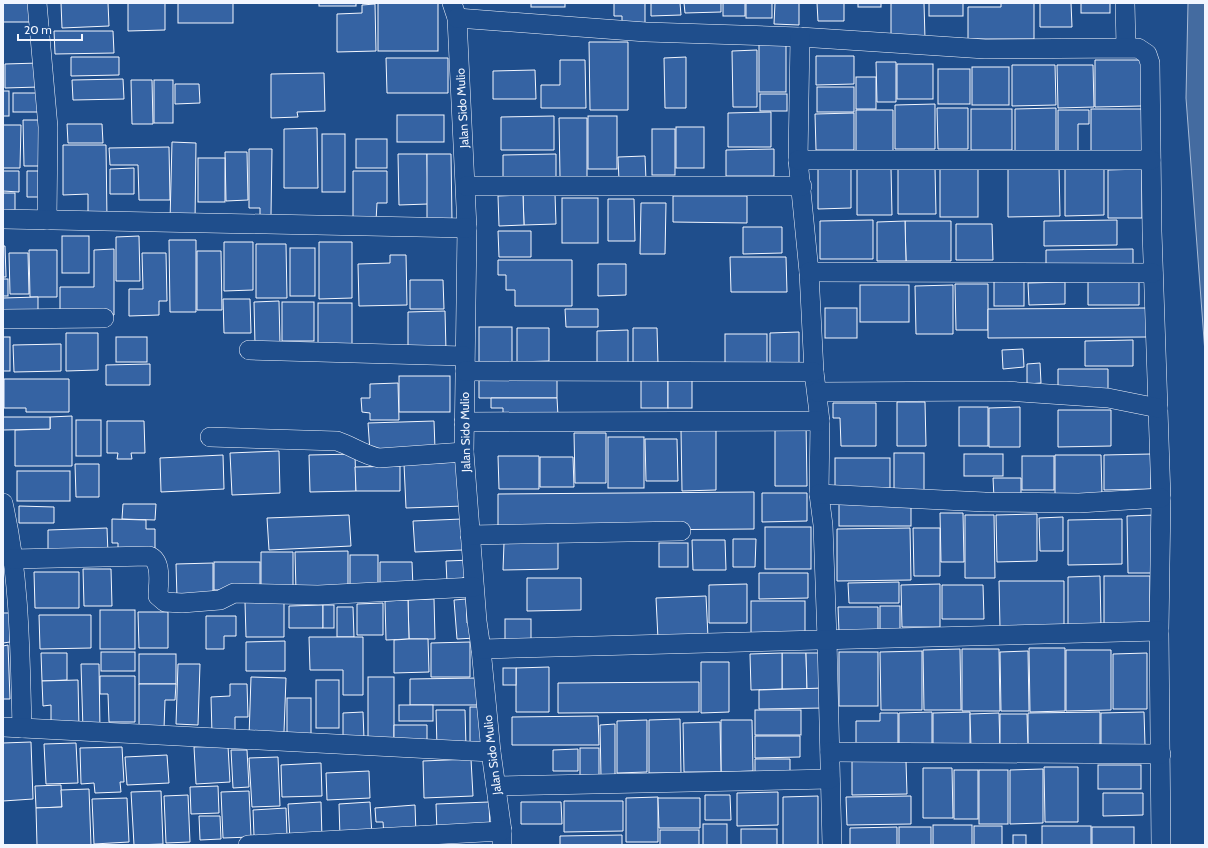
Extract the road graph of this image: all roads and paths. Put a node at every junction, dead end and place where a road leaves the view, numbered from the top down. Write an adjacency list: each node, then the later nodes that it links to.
1 (37, 3): 11 (street)
2 (1125, 3): 5 (street)
3 (454, 10): 4 (street); 8 (street, Jalan Sido Mulio)
4 (800, 37): 5 (street); 6 (street)
5 (1126, 47): 7 (street)
6 (798, 160): 7 (street); 9 (street)
7 (1151, 160): 14 (street)
8 (466, 186): 9 (street); 12 (street, Jalan Sido Mulio)
9 (802, 186): 13 (street)
10 (3, 219): 11 (street)
11 (47, 220): 12 (street)
12 (468, 228): 18 (street, Jalan Sido Mulio)
13 (809, 272): 14 (street); 19 (street)
14 (1153, 273): 21 (street)
15 (104, 318): 16 (street)
16 (3, 319)
17 (249, 350): 18 (street)
18 (465, 364): 19 (street); 23 (street, Jalan Sido Mulio)
19 (814, 372): 20 (street)
20 (817, 392): 21 (street); 22 (street)
21 (1158, 408): 27 (street)
22 (820, 421): 23 (street); 26 (street)
23 (464, 422): 25 (street, Jalan Sido Mulio)
24 (210, 437): 25 (street)
25 (464, 452): 30 (street, Jalan Sido Mulio)
26 (819, 494): 27 (street); 34 (street)
27 (1161, 498): 33 (street)
28 (3, 503): 31 (street)
29 (681, 531): 30 (street)
30 (470, 535): 32 (street, Jalan Sido Mulio)
31 (12, 559): 32 (street); 37 (street)
32 (474, 588): 35 (street, Jalan Sido Mulio)
33 (1159, 631): 34 (street); 40 (street)
34 (828, 639): 35 (street); 39 (street)
35 (481, 649): 38 (street, Jalan Sido Mulio)
36 (3, 728): 37 (street)
37 (22, 728): 38 (street)
38 (491, 752): 42 (street, Jalan Sido Mulio)
39 (830, 752): 40 (street); 41 (street)
40 (1161, 754): 48 (street)
41 (830, 779): 42 (street); 47 (street)
42 (496, 786): 43 (street, Jalan Sido Mulio)
43 (502, 838): 44 (street)
44 (377, 842): 46 (street)
45 (248, 845): 46 (street)
46 (256, 845)
47 (832, 845)
48 (1161, 845)

